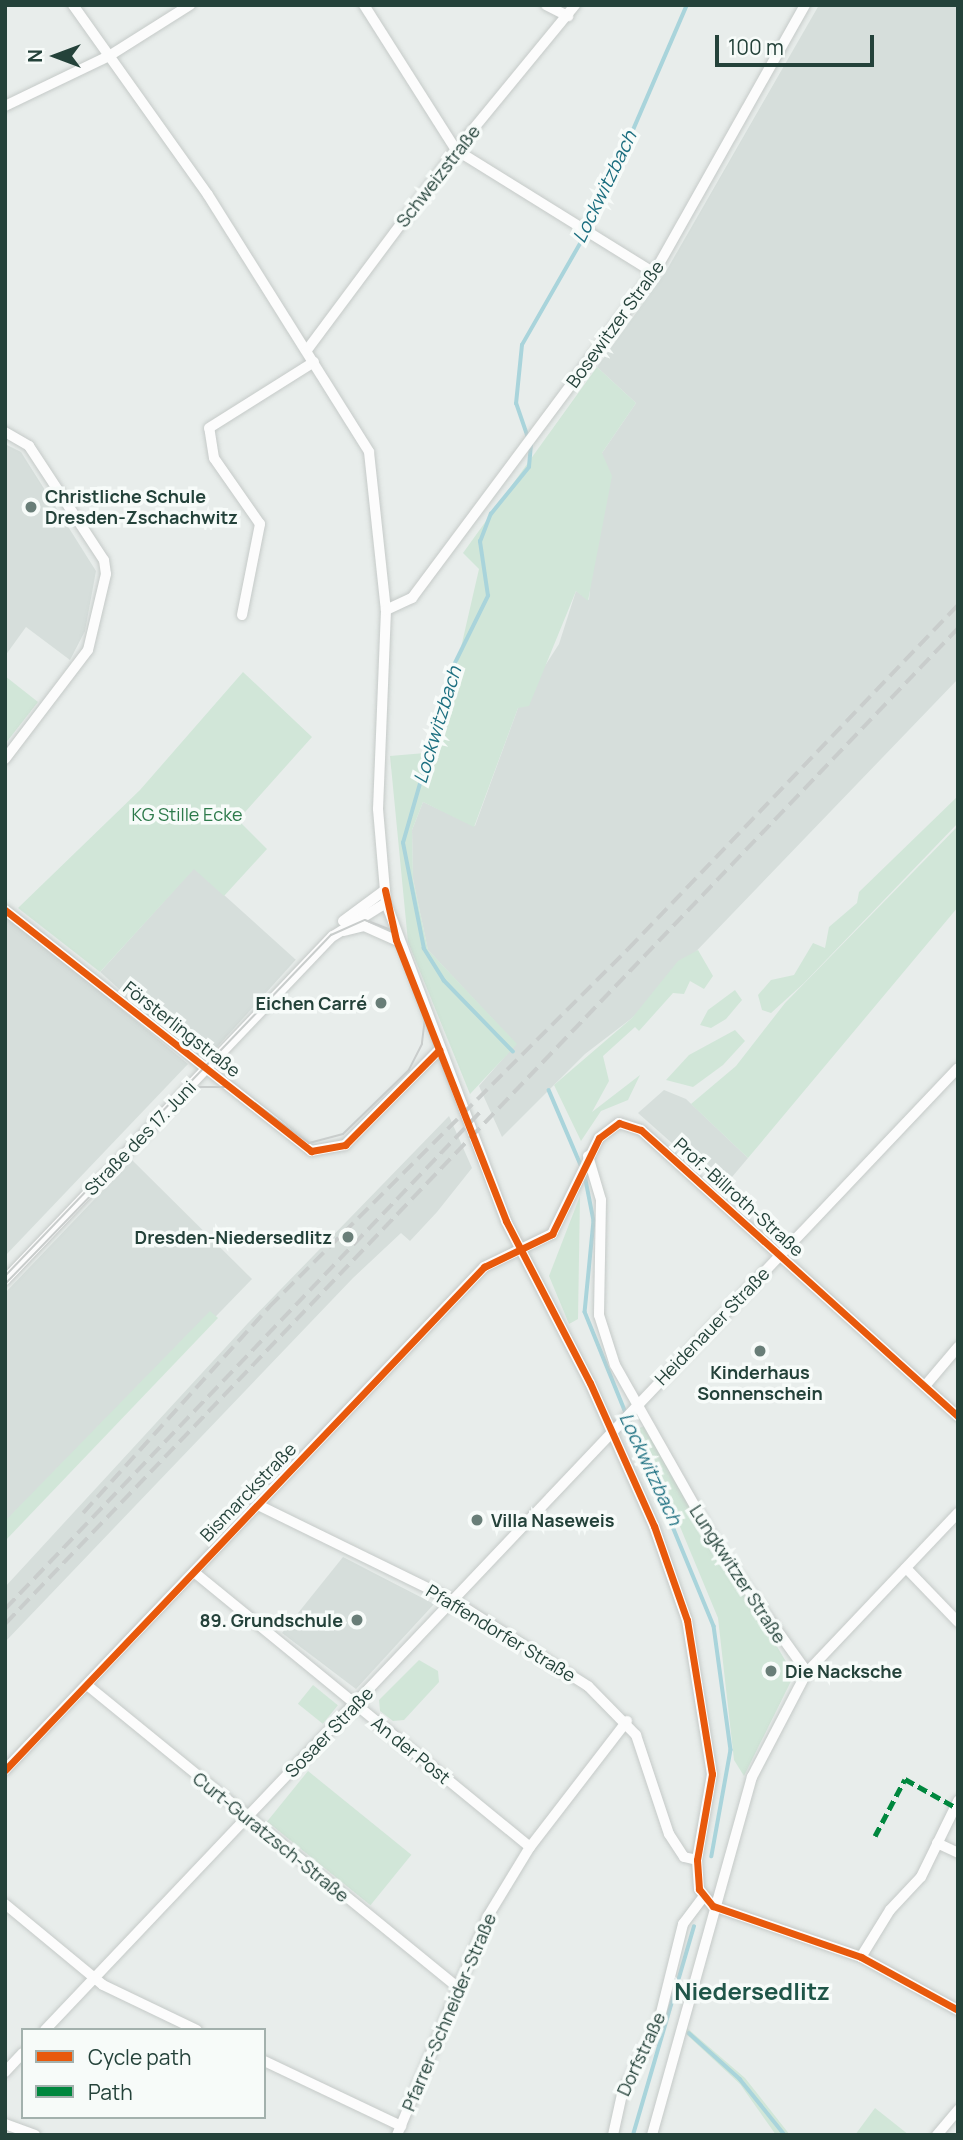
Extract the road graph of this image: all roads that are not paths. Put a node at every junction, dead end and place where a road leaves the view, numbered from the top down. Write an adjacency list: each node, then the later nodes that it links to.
1 (73, 5): 8 (street)
2 (190, 5): 8 (street)
3 (364, 5): 10 (street)
4 (547, 5): 7 (street)
5 (575, 5): 7 (street, Schweizstraße)
6 (805, 5): 11 (street, Bosewitzer Straße)
7 (568, 16): 10 (street, Schweizstraße)
8 (109, 56): 9 (street); 12 (street)
9 (5, 106)
10 (456, 150): 11 (street); 12 (street, Schweizstraße)
11 (654, 273): 15 (street, Bosewitzer Straße)
12 (307, 350): 13 (street)
13 (314, 362): 15 (street); 16 (street)
14 (5, 432): 17 (street)
15 (386, 610): 18 (street)
16 (242, 615)
17 (5, 759)
18 (385, 890): 19 (street); 21 (street, Straße des 17. Juni)
19 (386, 903): 21 (street, Straße des 17. Juni); 22 (street)
20 (5, 910): 24 (street, Försterlingstraße)
21 (333, 936): 22 (street); 24 (street, Straße des 17. Juni)
22 (396, 940): 23 (street)
23 (439, 1050): 24 (street, Försterlingstraße); 27 (street)
24 (207, 1068): 29 (street, Straße des 17. Juni)
25 (958, 1068): 28 (street, Heidenauer Straße)
26 (587, 1158): 27 (street, Prof.-Billroth-Straße); 28 (street, Prof.-Billroth-Straße); 32 (street, Lungkwitzer Straße)
27 (521, 1247): 34 (street); 35 (street, Bismarckstraße)
28 (782, 1258): 31 (street, Prof.-Billroth-Straße); 32 (street, Heidenauer Straße)
29 (5, 1280)
30 (958, 1347): 31 (street)
31 (925, 1386): 33 (street, Prof.-Billroth-Straße)
32 (636, 1404): 34 (street, Heidenauer Straße); 41 (street, Lungkwitzer Straße)
33 (958, 1416)
34 (611, 1433): 39 (street, Sosaer Straße); 51 (street)
35 (258, 1505): 38 (street, Bismarckstraße); 39 (street, Pfaffendorfer Straße)
36 (958, 1513): 37 (street, Dorfstraße)
37 (906, 1569): 40 (street); 41 (street, Dorfstraße)
38 (194, 1572): 42 (street, Bismarckstraße); 43 (street, An der Post)
39 (454, 1601): 43 (street, Sosaer Straße); 44 (street, Pfaffendorfer Straße)
40 (958, 1622)
41 (807, 1672): 54 (street, Dorfstraße)
42 (87, 1685): 45 (street, Bismarckstraße); 47 (street, Curt-Guratzsch-Straße)
43 (355, 1704): 47 (street, Sosaer Straße); 49 (street, An der Post)
44 (627, 1721): 49 (street, Pfarrer-Schneider-Straße); 51 (street, Pfaffendorfer Straße)
45 (5, 1770)
46 (958, 1801): 48 (street)
47 (247, 1818): 56 (street, Sosaer Straße); 57 (street, Curt-Guratzsch-Straße)
48 (937, 1843): 50 (street); 55 (street)
49 (530, 1847): 57 (street, Pfarrer-Schneider-Straße)
50 (958, 1853)
51 (697, 1860): 52 (street)
52 (704, 1897): 54 (street); 68 (street, Dorfstraße)
53 (5, 1904): 56 (street)
54 (713, 1906): 55 (street); 69 (street, Dorfstraße)
55 (861, 1957): 58 (street)
56 (94, 1979): 59 (street, Sosaer Straße); 60 (street)
57 (457, 1987): 66 (street, Pfarrer-Schneider-Straße)
58 (958, 2010)
59 (47, 2028)
60 (193, 2028)
61 (21, 2055): 63 (street)
62 (266, 2062): 66 (street)
63 (5, 2071)
64 (958, 2110): 70 (street)
65 (5, 2124): 67 (street)
66 (399, 2130)
67 (35, 2135)
68 (613, 2135)
69 (652, 2135)
70 (937, 2135)

